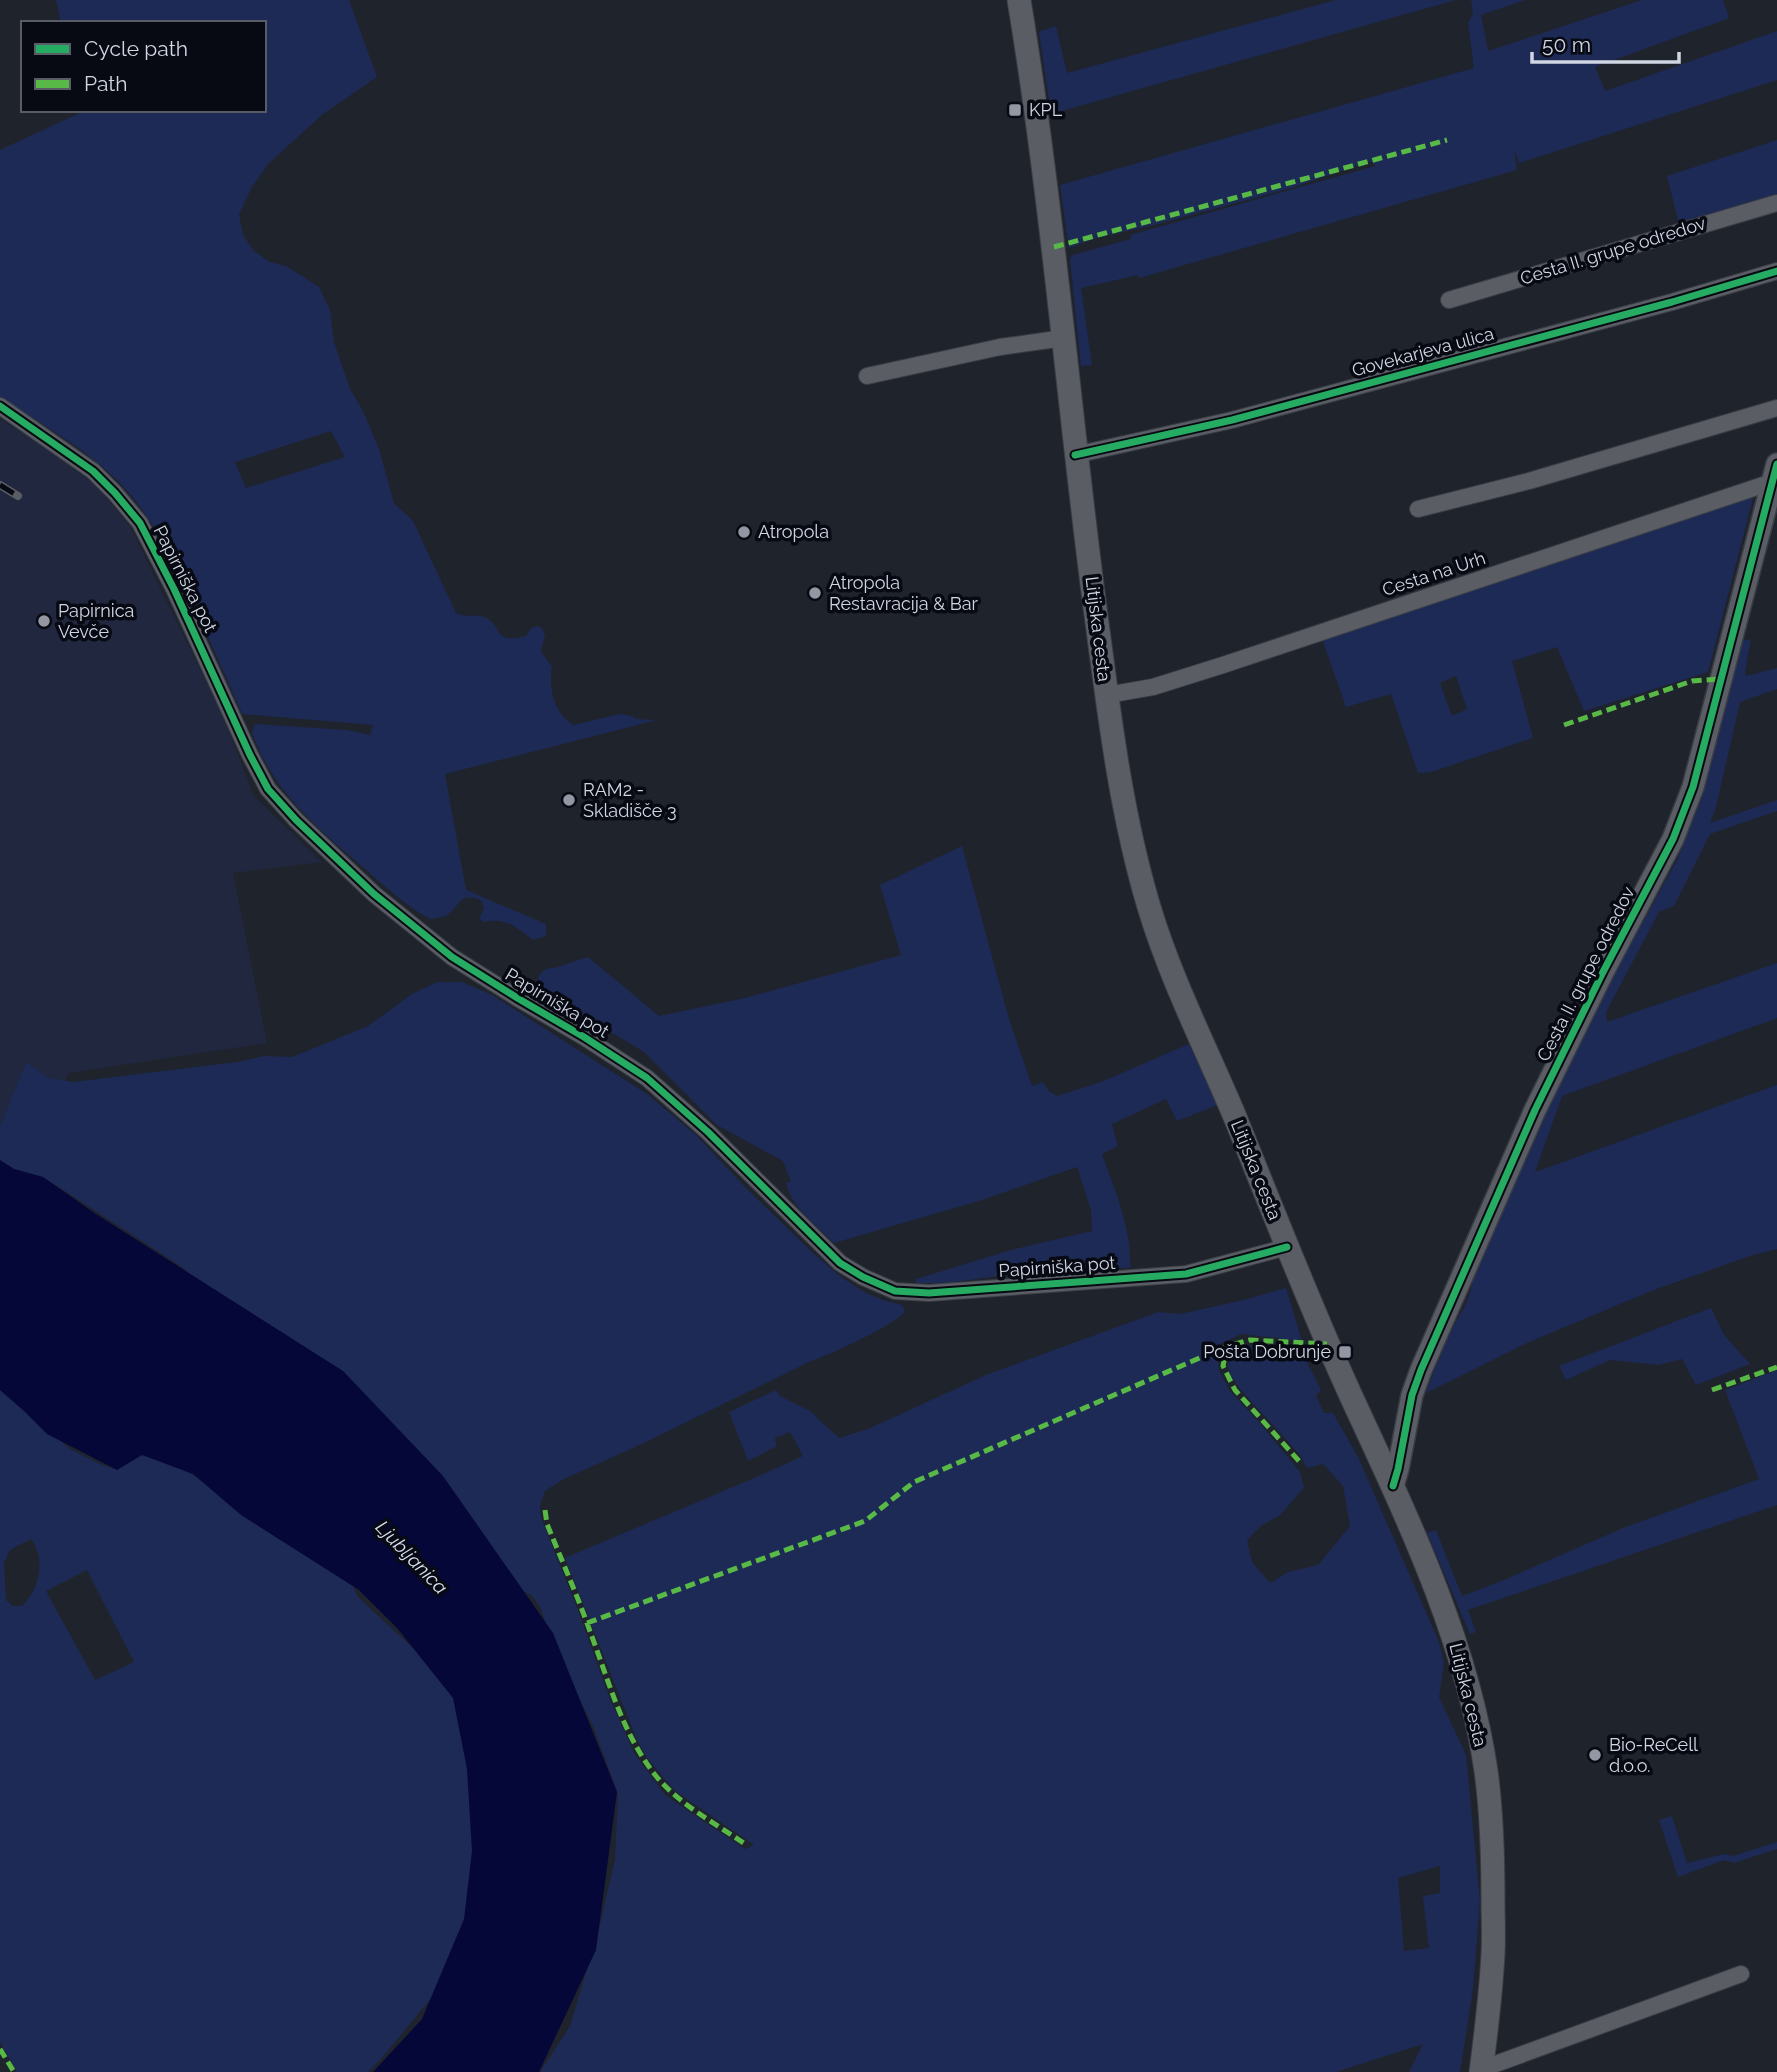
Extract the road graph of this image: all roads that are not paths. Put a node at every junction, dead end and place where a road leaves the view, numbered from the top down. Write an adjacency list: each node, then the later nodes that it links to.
1 (1019, 0): 5 (main road, Litijska cesta)
2 (1777, 203): 4 (street, Cesta II. grupe odredov)
3 (1777, 271): 9 (street, Govekarjeva ulica)
4 (1449, 300)
5 (1064, 338): 6 (street); 9 (main road, Litijska cesta)
6 (867, 376)
7 (0, 406): 13 (street, Papirniška pot)
8 (1777, 408): 11 (street)
9 (1075, 455): 12 (main road, Litijska cesta)
10 (1775, 472): 12 (street, Cesta na Urh); 14 (street, Cesta II. grupe odredov)
11 (1418, 509)
12 (1107, 695): 13 (main road, Litijska cesta)
13 (1287, 1247): 14 (main road, Litijska cesta)
14 (1392, 1486): 16 (main road, Litijska cesta)
15 (1741, 1974): 16 (street, Litijska cesta)
16 (1481, 2070)

